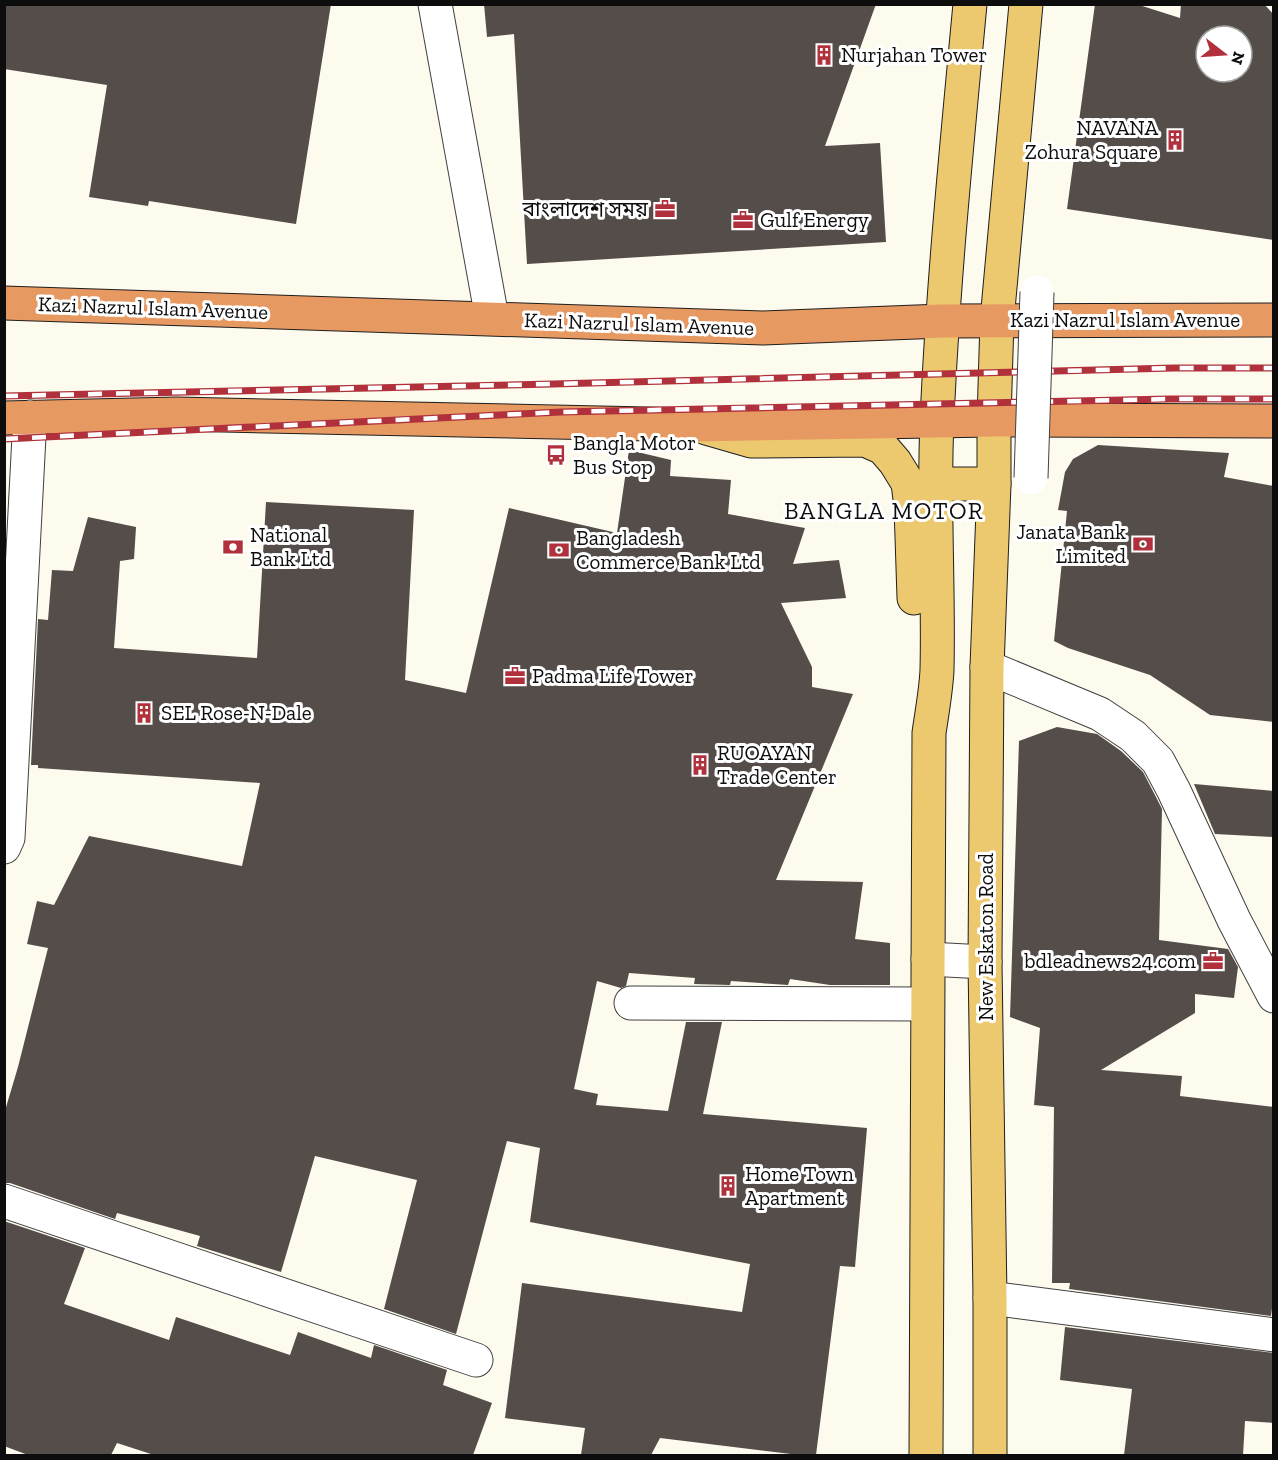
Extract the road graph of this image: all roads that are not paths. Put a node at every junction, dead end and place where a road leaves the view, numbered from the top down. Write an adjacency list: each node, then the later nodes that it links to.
1 (435, 4): 6 (street)
2 (970, 4): 9 (main road)
3 (1026, 4): 7 (main road, New Eskaton Road)
4 (1037, 292): 15 (street, bridge)
5 (4, 303): 6 (highway, Kazi Nazrul Islam Avenue)
6 (492, 318): 9 (highway, Kazi Nazrul Islam Avenue)
7 (997, 320): 8 (highway, Kazi Nazrul Islam Avenue); 9 (highway, Kazi Nazrul Islam Avenue); 12 (main road, New Eskaton Road)
8 (1274, 320)
9 (942, 321): 11 (main road)
10 (17, 418): 14 (highway); 20 (street)
11 (937, 420): 12 (highway); 14 (highway); 16 (main road)
12 (994, 420): 13 (highway); 17 (main road, New Eskaton Road)
13 (1274, 421)
14 (694, 425): 19 (main road)
15 (1031, 478)
16 (935, 484): 17 (main road); 19 (main road)
17 (994, 484): 18 (main road, New Eskaton Road)
18 (987, 668): 22 (main road, New Eskaton Road); 23 (street)
19 (929, 733): 21 (main road)
20 (4, 847)
21 (928, 959): 22 (street); 25 (main road)
22 (985, 962): 27 (main road, New Eskaton Road)
23 (1274, 996)
24 (631, 1003): 25 (street)
25 (927, 1004): 30 (main road)
26 (4, 1201): 29 (street)
27 (990, 1298): 28 (street); 31 (main road, New Eskaton Road)
28 (1274, 1335)
29 (476, 1360)
30 (926, 1455)
31 (990, 1455)

